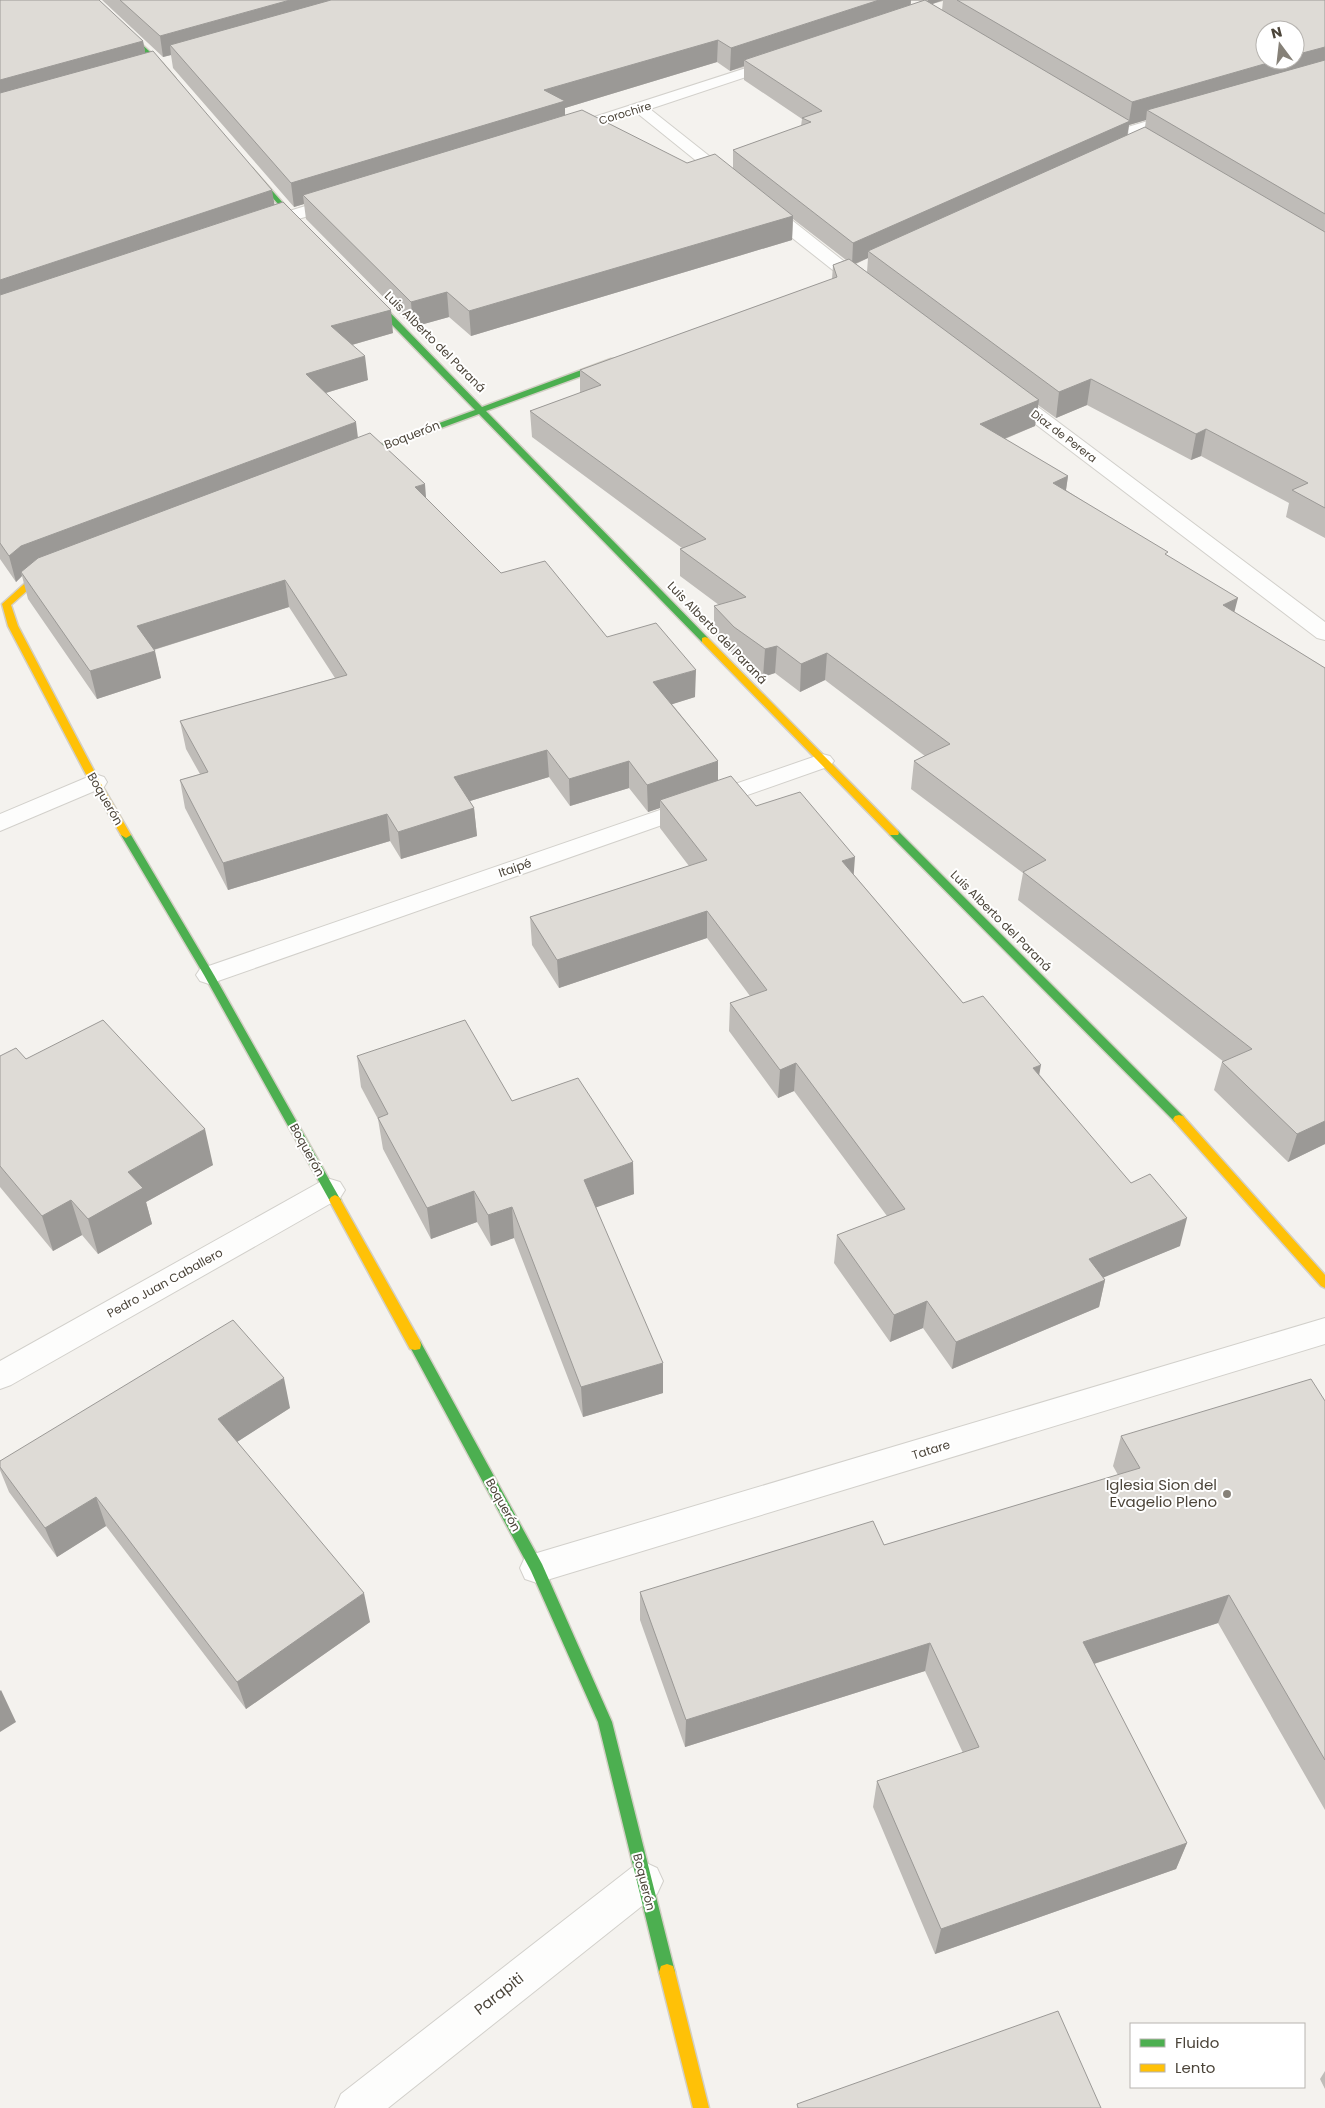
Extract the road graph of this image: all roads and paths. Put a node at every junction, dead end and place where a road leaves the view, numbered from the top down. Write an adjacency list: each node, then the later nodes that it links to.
1 (91, 0): 4 (main road)
2 (796, 56): 7 (street, Corochire)
3 (179, 59): 4 (street)
4 (160, 64): 5 (street); 6 (main road)
5 (141, 69)
6 (180, 87)
7 (640, 108): 11 (street, Corochire); 19 (street)
8 (1194, 112): 10 (street)
9 (1110, 122): 10 (street)
10 (1127, 132): 12 (street)
11 (555, 134)
12 (1144, 142)
13 (245, 163): 15 (main road)
14 (356, 196): 15 (street)
15 (290, 216): 16 (street); 17 (main road)
16 (244, 232)
17 (310, 237)
18 (358, 285): 22 (main road, Luis Alberto del Paraná)
19 (882, 299)
20 (629, 356): 22 (main road, Boquerón)
21 (993, 383): 25 (street, Diaz de Perera)
22 (481, 409): 23 (main road, Boquerón); 26 (main road, Luis Alberto del Paraná)
23 (342, 462)
24 (64, 568): 27 (main road, Boquerón)
25 (1325, 633)
26 (822, 761): 29 (street, Itaipé); 31 (main road, Luis Alberto del Paraná)
27 (96, 782): 28 (street); 29 (main road, Boquerón)
28 (0, 823)
29 (209, 975): 30 (main road, Boquerón)
30 (330, 1190): 33 (street, Pedro Juan Caballero); 34 (main road, Boquerón)
31 (1325, 1283)
32 (1325, 1331): 34 (street, Tatare)
33 (0, 1376)
34 (538, 1568): 35 (main road, Boquerón)
35 (644, 1881): 36 (street, Parapiti); 37 (main road, Boquerón)
36 (355, 2108)
37 (701, 2108)

